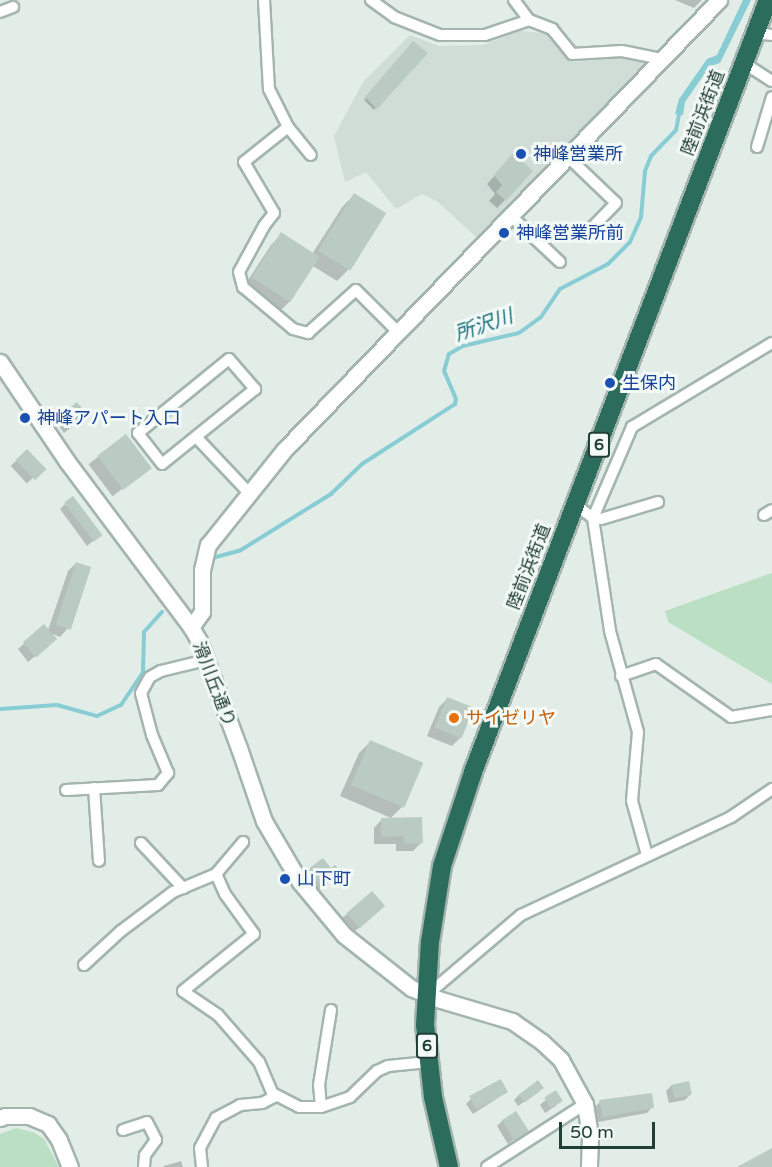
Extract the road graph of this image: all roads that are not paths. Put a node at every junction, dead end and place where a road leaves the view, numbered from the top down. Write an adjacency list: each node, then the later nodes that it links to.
1 (264, 0): 14 (street)
2 (371, 0): 8 (street)
3 (514, 0): 8 (street)
4 (719, 0): 10 (street)
5 (768, 0): 9 (highway, 陸前浜街道 / 6)
6 (13, 7): 7 (street)
7 (0, 12)
8 (529, 20): 10 (street)
9 (764, 34): 11 (highway, 陸前浜街道 / 6)
10 (662, 59): 17 (street)
11 (744, 63): 12 (street); 27 (highway, 陸前浜街道 / 6)
12 (772, 81)
13 (772, 97): 15 (street)
14 (288, 127): 16 (street); 21 (street)
15 (757, 147)
16 (311, 154)
17 (568, 157): 18 (street); 19 (street)
18 (512, 216): 20 (street); 21 (street)
19 (588, 232)
20 (560, 262)
21 (399, 333): 25 (street)
22 (772, 343): 28 (street)
23 (0, 362): 29 (street, 滑川丘通り)
24 (197, 438): 24 (street); 25 (street)
25 (249, 493): 29 (street)
26 (658, 502): 28 (street)
27 (576, 505): 28 (street); 43 (highway, 陸前浜街道 / 6)
28 (593, 518): 31 (street)
29 (191, 627): 30 (street, 滑川丘通り)
30 (206, 660): 33 (street); 43 (street, 滑川丘通り)
31 (621, 676): 32 (street); 38 (street)
32 (772, 711)
33 (94, 788): 35 (street); 39 (street)
34 (772, 789): 38 (street)
35 (66, 790)
36 (243, 842): 40 (street)
37 (141, 843): 41 (street)
38 (647, 855): 43 (street)
39 (99, 861)
40 (216, 874): 41 (street); 46 (street)
41 (183, 888): 42 (street)
42 (84, 965)
43 (426, 995): 45 (highway, 陸前浜街道 / 6); 47 (street, 滑川丘通り)
44 (331, 1010): 48 (street)
45 (429, 1062): 48 (street); 54 (highway, 陸前浜街道 / 6)
46 (272, 1093): 48 (street); 53 (street)
47 (585, 1104): 55 (street); 56 (street, 滑川丘通り)
48 (321, 1107)
49 (0, 1118): 51 (street)
50 (123, 1130): 52 (street)
51 (70, 1167)
52 (144, 1167)
53 (202, 1167)
54 (449, 1167)
55 (487, 1167)
56 (589, 1167)

